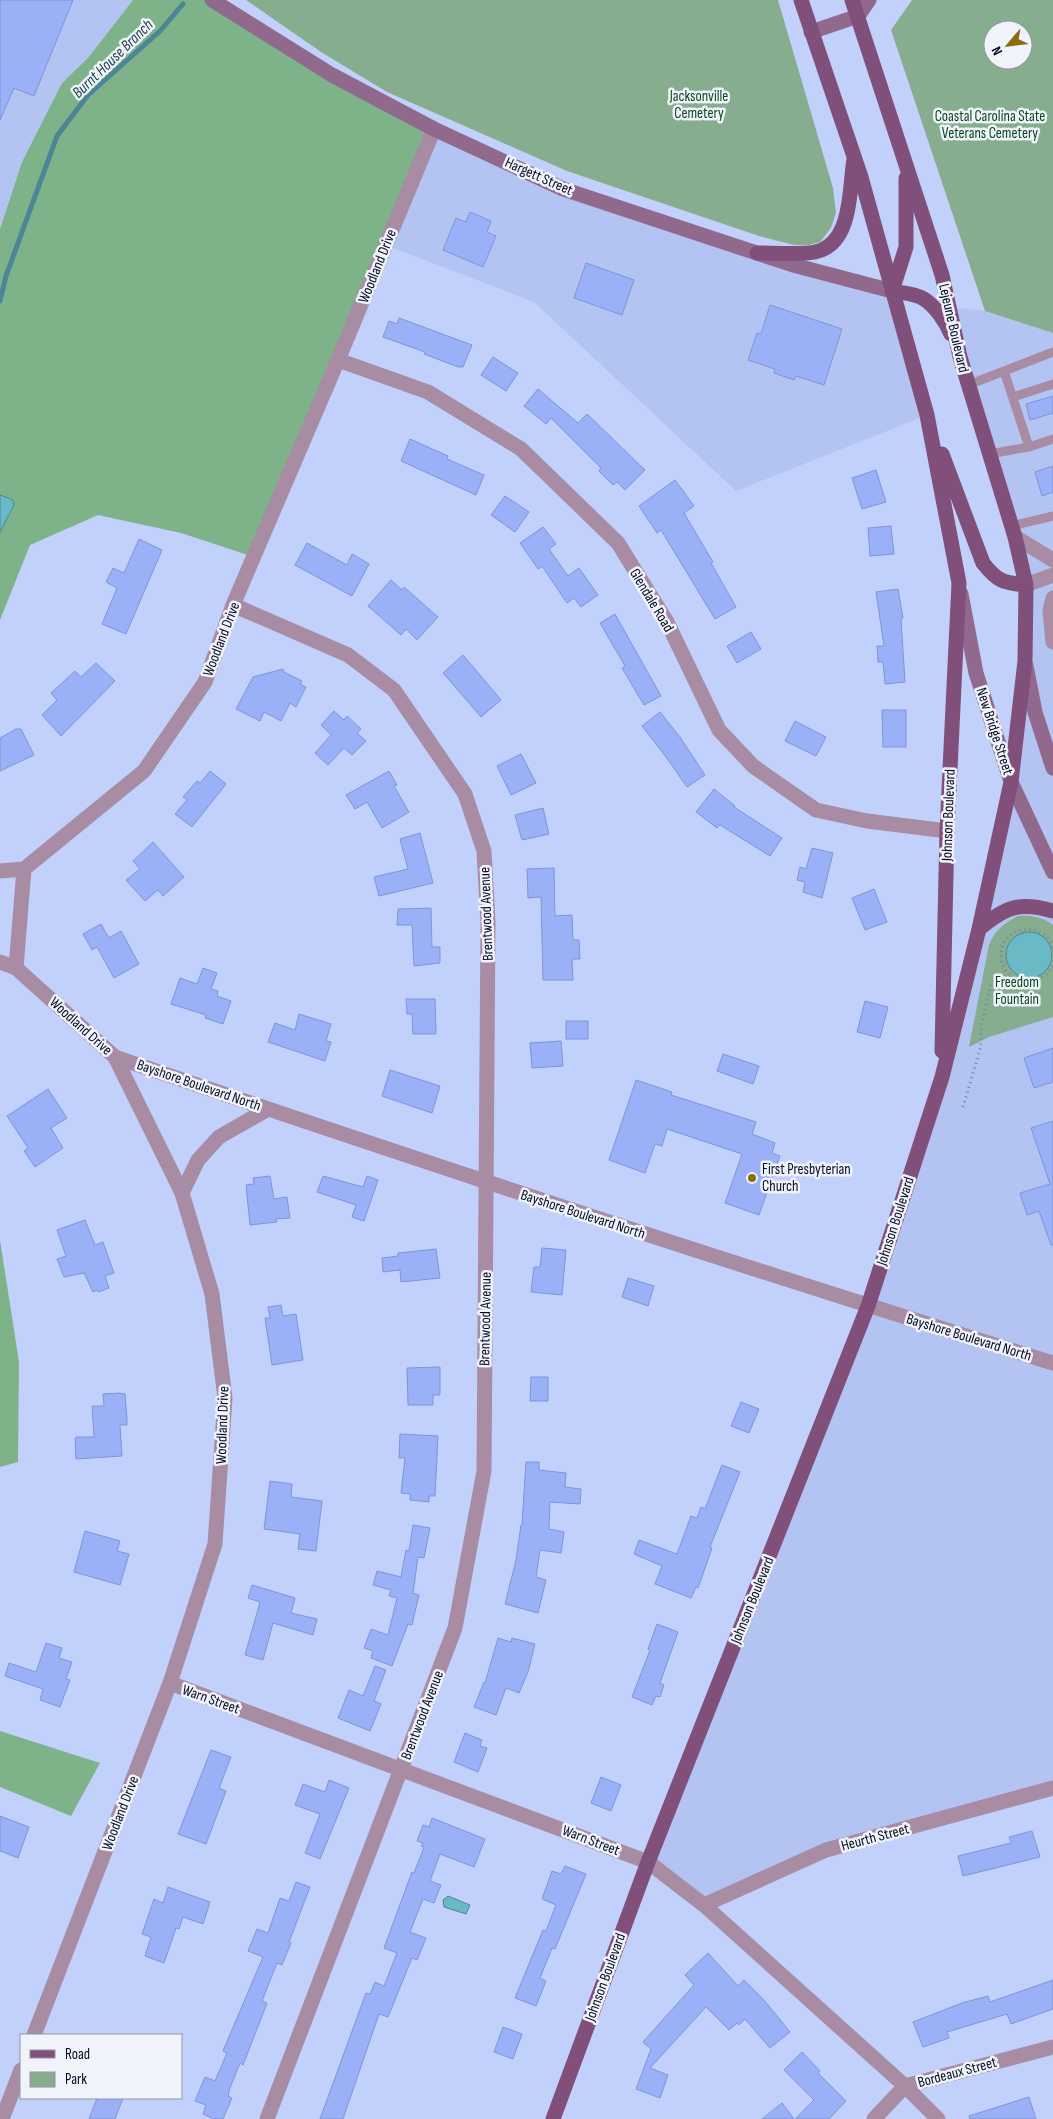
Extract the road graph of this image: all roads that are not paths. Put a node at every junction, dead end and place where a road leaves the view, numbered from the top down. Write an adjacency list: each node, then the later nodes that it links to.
1 (212, 0): 7 (main road, Hargett Street)
2 (801, 0): 6 (main road)
3 (852, 0): 5 (main road, Lejeune Boulevard)
4 (869, 0): 5 (main road)
5 (858, 16): 6 (main road); 9 (main road, Lejeune Boulevard)
6 (811, 32): 8 (main road)
7 (434, 129): 10 (main road, Hargett Street); 14 (street, Woodland Drive)
8 (854, 158): 10 (main road); 11 (main road)
9 (905, 163): 11 (main road); 13 (main road, Lejeune Boulevard)
10 (757, 253): 11 (main road, Hargett Street)
11 (892, 291): 13 (main road); 19 (main road)
12 (1053, 352): 15 (lane)
13 (960, 357): 17 (main road, Lejeune Boulevard)
14 (338, 360): 30 (street, Woodland Drive); 35 (street, Glendale Road)
15 (1004, 371): 17 (lane); 18 (lane)
16 (1053, 384): 18 (lane)
17 (968, 385): 22 (main road, Lejeune Boulevard)
18 (1013, 397): 21 (lane)
19 (927, 415): 27 (main road); 28 (main road)
20 (1053, 439): 21 (lane)
21 (1029, 447): 22 (lane)
22 (989, 454): 24 (main road, Lejeune Boulevard)
23 (1053, 516): 24 (lane)
24 (1013, 531): 25 (street); 28 (main road, Lejeune Boulevard)
25 (1053, 560)
26 (1053, 575): 28 (street)
27 (959, 583): 34 (main road, New Bridge Street); 35 (main road, Johnson Boulevard)
28 (1026, 586): 32 (main road, Lejeune Boulevard)
29 (1053, 598): 31 (street)
30 (234, 604): 36 (street, Woodland Drive); 46 (street, Brentwood Avenue)
31 (1053, 642)
32 (1025, 661): 33 (main road); 34 (main road, Johnson Boulevard)
33 (1053, 768)
34 (1011, 782): 38 (main road, New Bridge Street); 40 (main road, Johnson Boulevard)
35 (947, 831): 44 (main road, Johnson Boulevard)
36 (24, 869): 37 (street); 42 (street)
37 (0, 872)
38 (1053, 872)
39 (1053, 911): 40 (main road)
40 (979, 929): 44 (main road, Johnson Boulevard)
41 (0, 962): 42 (street)
42 (16, 968): 43 (street, Woodland Drive)
43 (115, 1057): 45 (street, Bayshore Boulevard North); 47 (street, Woodland Drive)
44 (942, 1077): 48 (main road, Johnson Boulevard)
45 (268, 1109): 46 (street, Bayshore Boulevard North); 47 (street)
46 (486, 1184): 48 (street, Bayshore Boulevard North); 51 (street, Brentwood Avenue)
47 (182, 1193): 50 (street, Woodland Drive)
48 (868, 1306): 49 (street, Bayshore Boulevard North); 53 (main road, Johnson Boulevard)
49 (1053, 1363)
50 (170, 1683): 51 (street, Warn Street); 55 (street, Woodland Drive)
51 (402, 1769): 53 (street, Warn Street); 60 (street, Brentwood Avenue)
52 (1053, 1788): 54 (street, Heurth Street)
53 (648, 1862): 54 (street, Warn Street); 61 (main road, Johnson Boulevard)
54 (704, 1905): 58 (street, Warn Street)
55 (34, 2034)
56 (1053, 2046): 58 (street, Bordeaux Street)
57 (20, 2073): 59 (street)
58 (905, 2086): 62 (street, Bordeaux Street); 63 (street, Warn Street)
59 (2, 2119)
60 (267, 2119)
61 (554, 2119)
62 (874, 2119)
63 (938, 2119)

